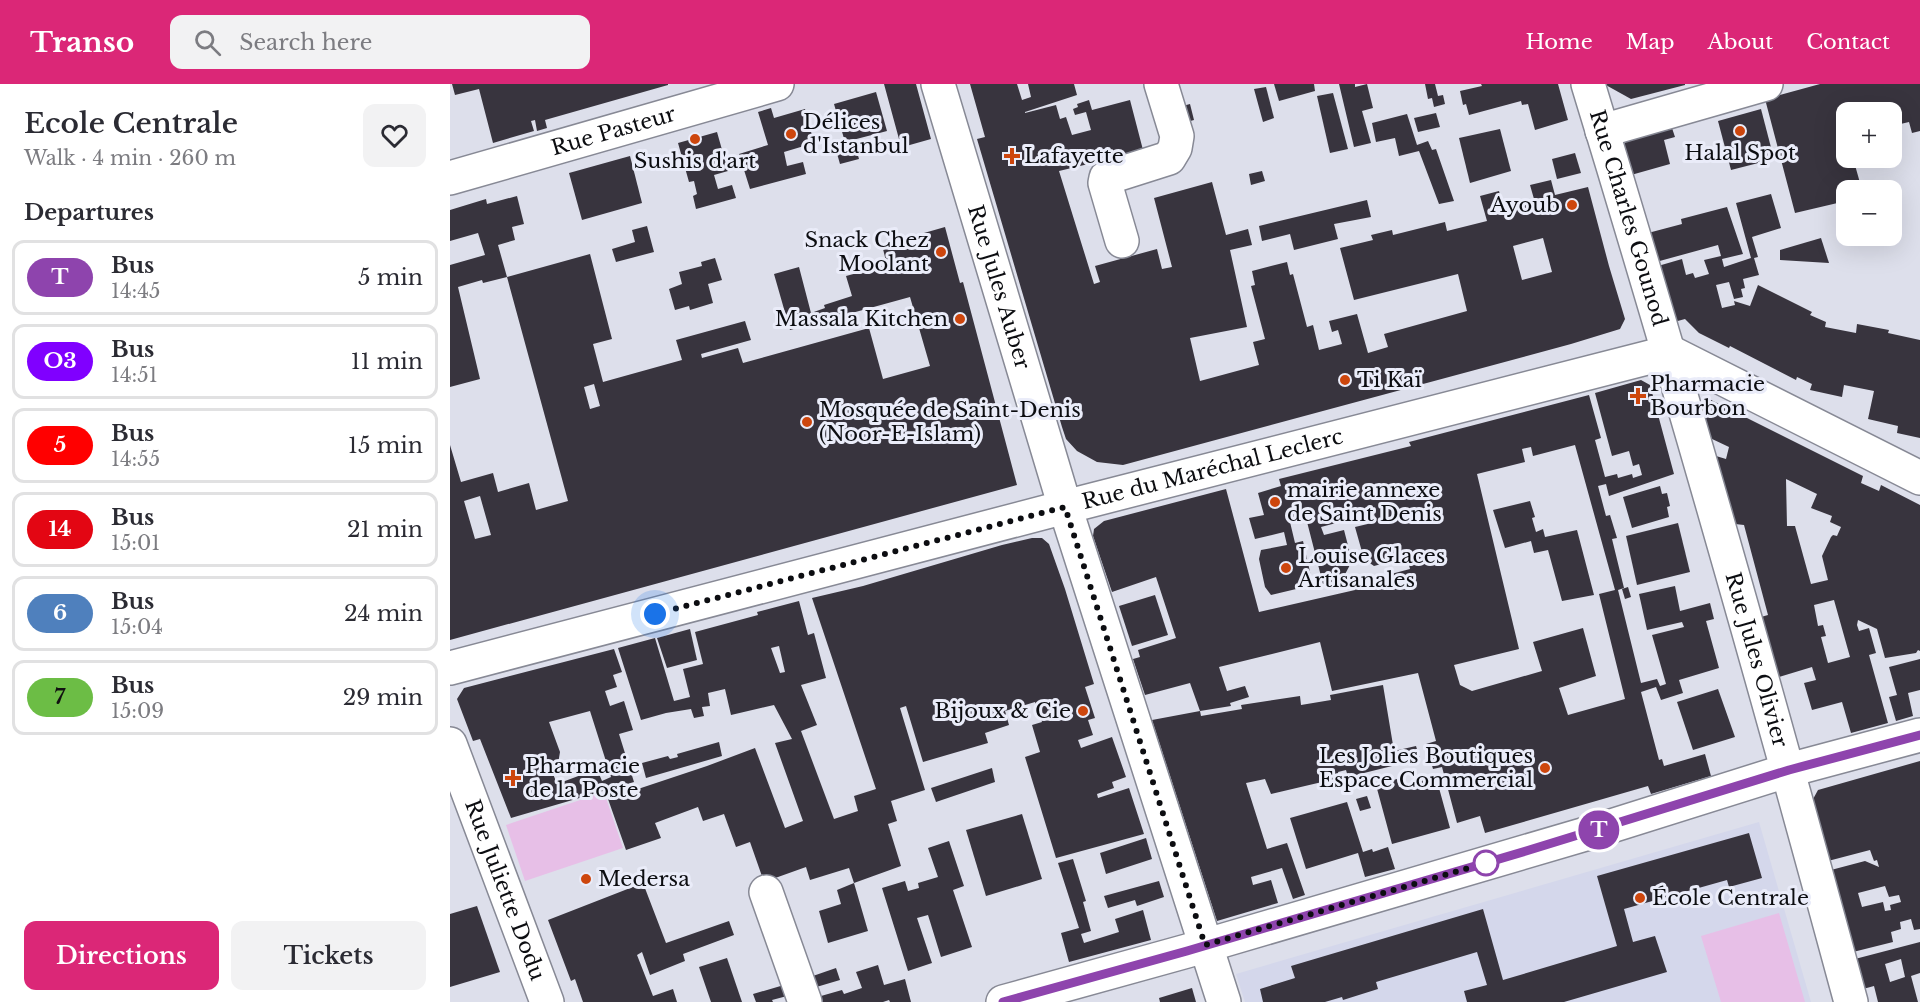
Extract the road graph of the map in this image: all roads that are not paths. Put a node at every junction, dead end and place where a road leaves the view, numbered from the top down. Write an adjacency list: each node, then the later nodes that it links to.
1 (777, 84): 7 (street, Rue Pasteur)
2 (938, 84): 11 (street, Rue Jules Auber)
3 (1161, 84): 8 (street)
4 (1588, 84): 6 (street, Rue Charles Gounod)
5 (1766, 84): 6 (street)
6 (1602, 130): 9 (street, Rue Charles Gounod)
7 (450, 178)
8 (1122, 241)
9 (1670, 352): 10 (street); 11 (street, Rue du Maréchal Leclerc); 15 (street, Rue Jules Olivier)
10 (1920, 478)
11 (1065, 507): 12 (street, Rue du Maréchal Leclerc); 17 (street, Rue Jules Auber)
12 (450, 668)
13 (1920, 735): 15 (street)
14 (450, 744): 18 (street, Rue Juliette Dodu)
15 (1789, 770): 17 (street); 22 (street, Rue Jules Olivier)
16 (766, 892): 19 (street)
17 (1205, 945): 20 (street); 21 (street, Rue Jules Auber)
18 (547, 1002)
19 (805, 1002)
20 (1003, 1002)
21 (1224, 1002)
22 (1851, 1002)

